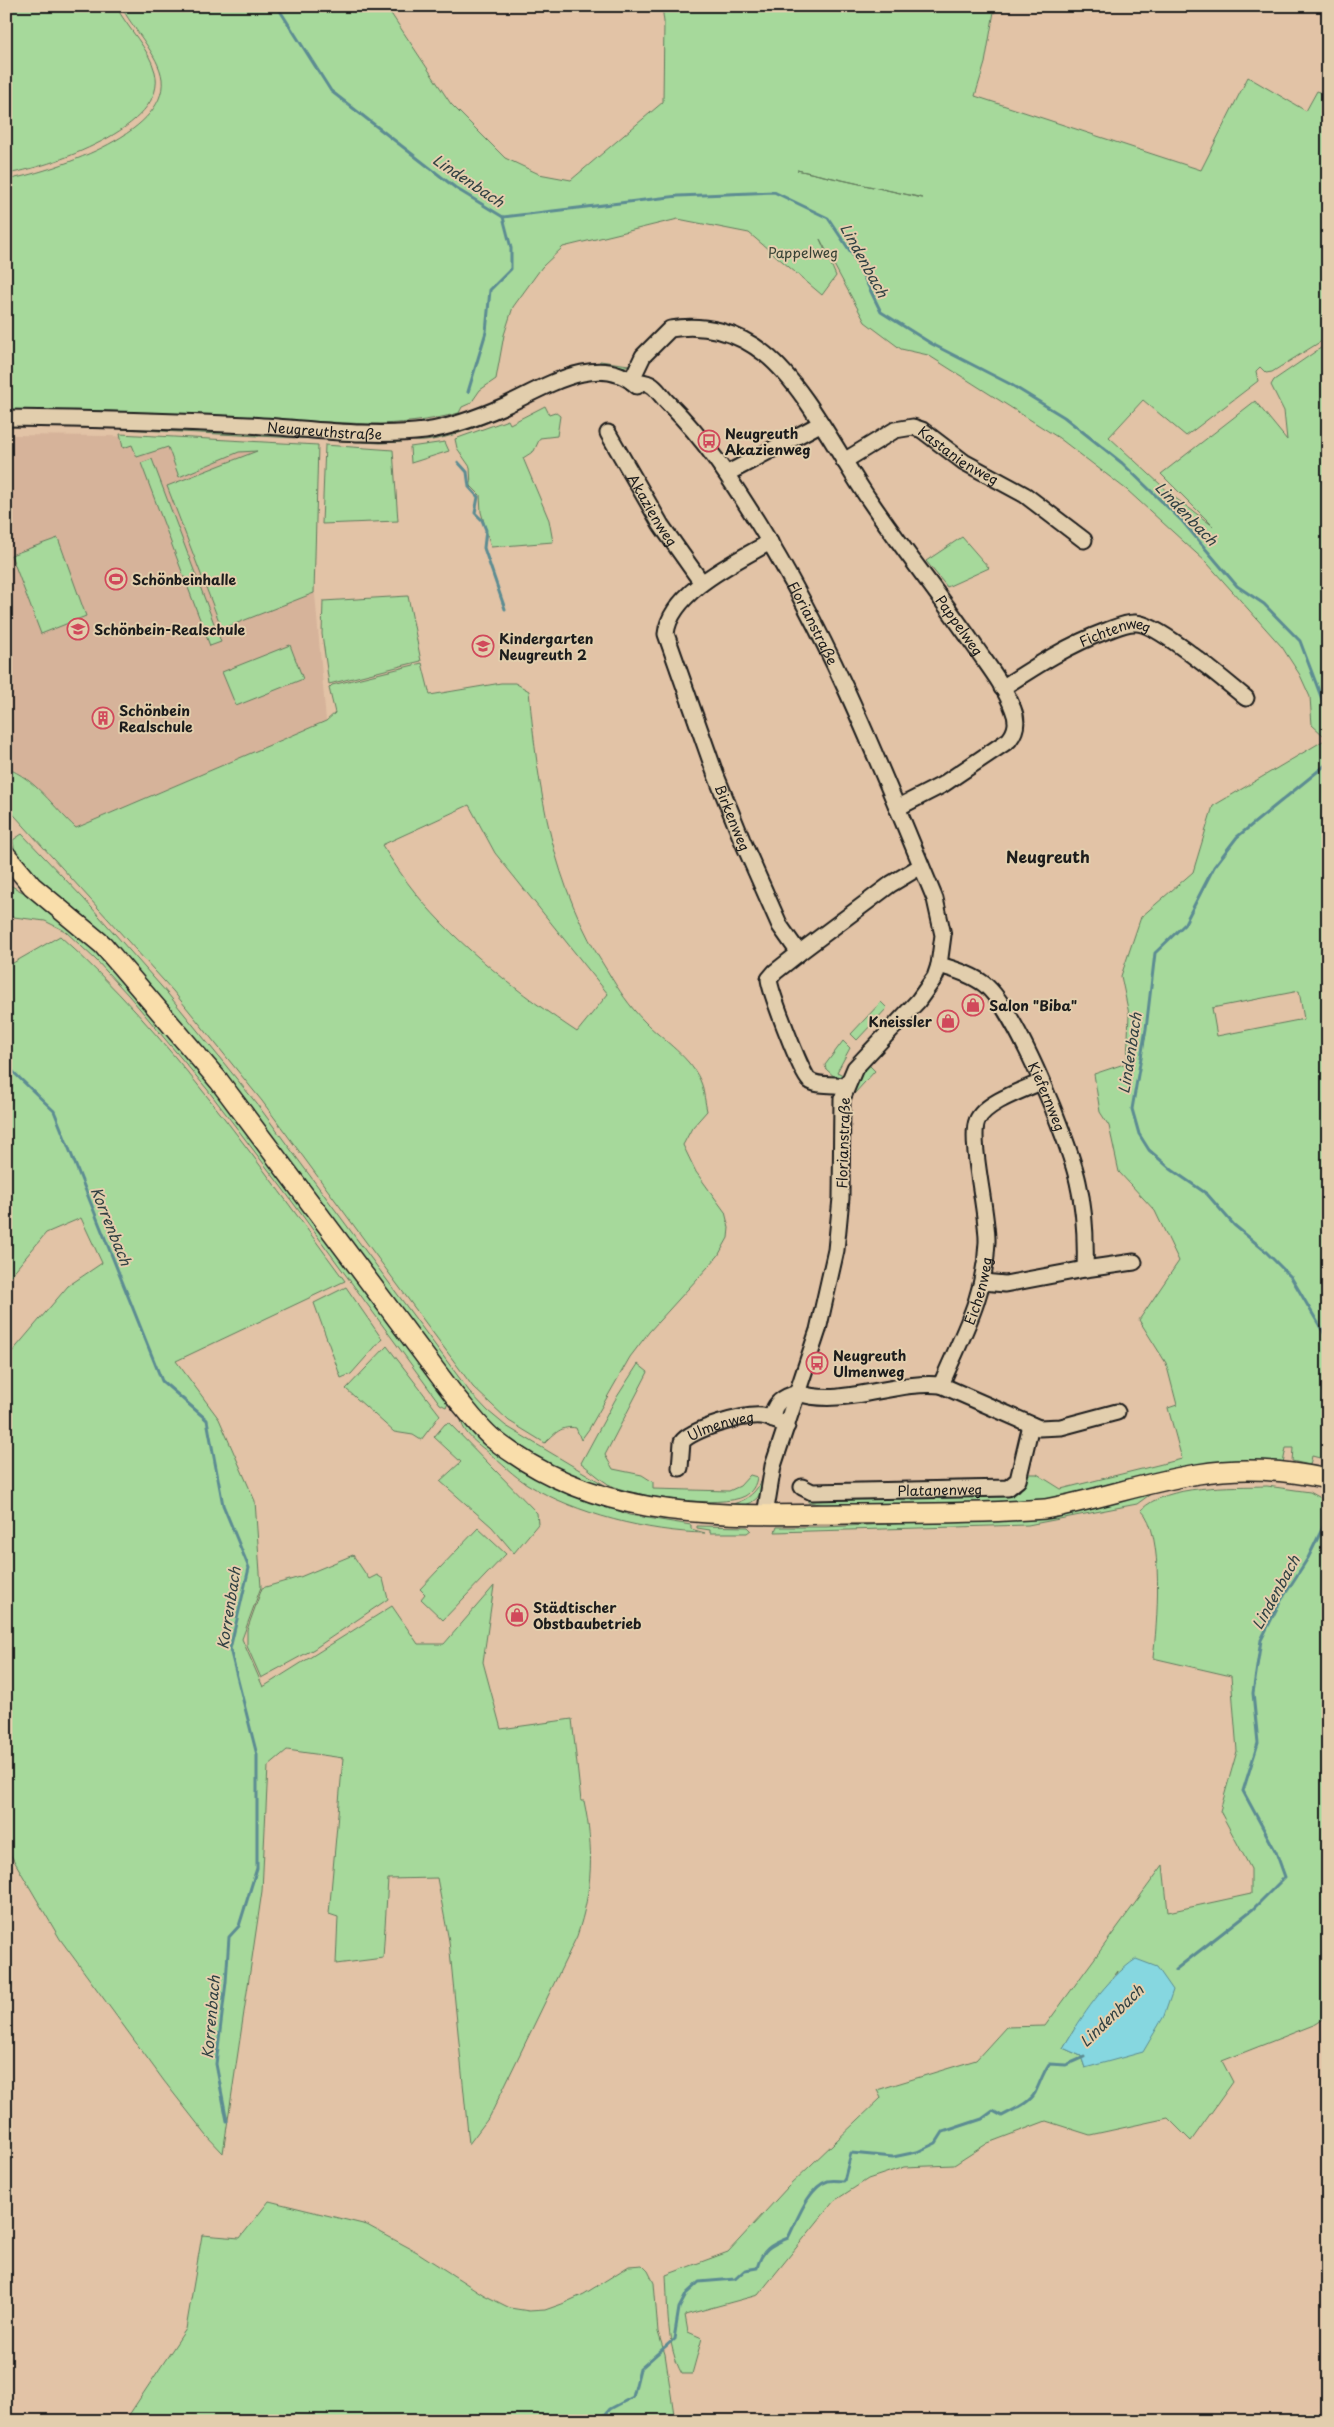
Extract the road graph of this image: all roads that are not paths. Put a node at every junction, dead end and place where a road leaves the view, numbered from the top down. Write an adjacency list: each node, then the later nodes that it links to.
1 (631, 381): 2 (street, Neugreuthstraße); 3 (street, Pappelweg); 6 (street, Florianstraße)
2 (6, 418)
3 (820, 424): 5 (street, Pappelweg); 6 (street)
4 (608, 433): 9 (street, Akazienweg)
5 (844, 461): 7 (street, Kastanienweg); 10 (street, Pappelweg)
6 (728, 473): 8 (street, Florianstraße)
7 (1084, 540)
8 (770, 542): 9 (street, Birkenweg); 12 (street, Florianstraße)
9 (702, 583): 18 (street, Birkenweg)
10 (1002, 688): 11 (street, Fichtenweg); 12 (street, Pappelweg)
11 (1246, 698)
12 (897, 808): 15 (street, Florianstraße)
13 (6, 845): 14 (main road)
14 (6, 856): 17 (main road)
15 (921, 866): 18 (street); 19 (street, Florianstraße)
16 (6, 878): 17 (main road)
17 (32, 886): 33 (main road)
18 (799, 952): 21 (street)
19 (939, 965): 20 (street, Kiefernweg); 21 (street, Florianstraße)
20 (1041, 1082): 23 (street, Kiefernweg); 24 (street, Eichenweg)
21 (846, 1088): 26 (street, Florianstraße)
22 (1134, 1262): 23 (street)
23 (1085, 1269): 24 (street)
24 (983, 1282): 25 (street, Eichenweg)
25 (941, 1385): 26 (street); 29 (street)
26 (798, 1393): 28 (street)
27 (1117, 1412): 29 (street)
28 (780, 1423): 30 (street, Ulmenweg); 33 (street)
29 (1031, 1425): 32 (street, Platanenweg)
30 (680, 1468)
31 (1328, 1479): 33 (main road)
32 (802, 1487)
33 (765, 1515)

